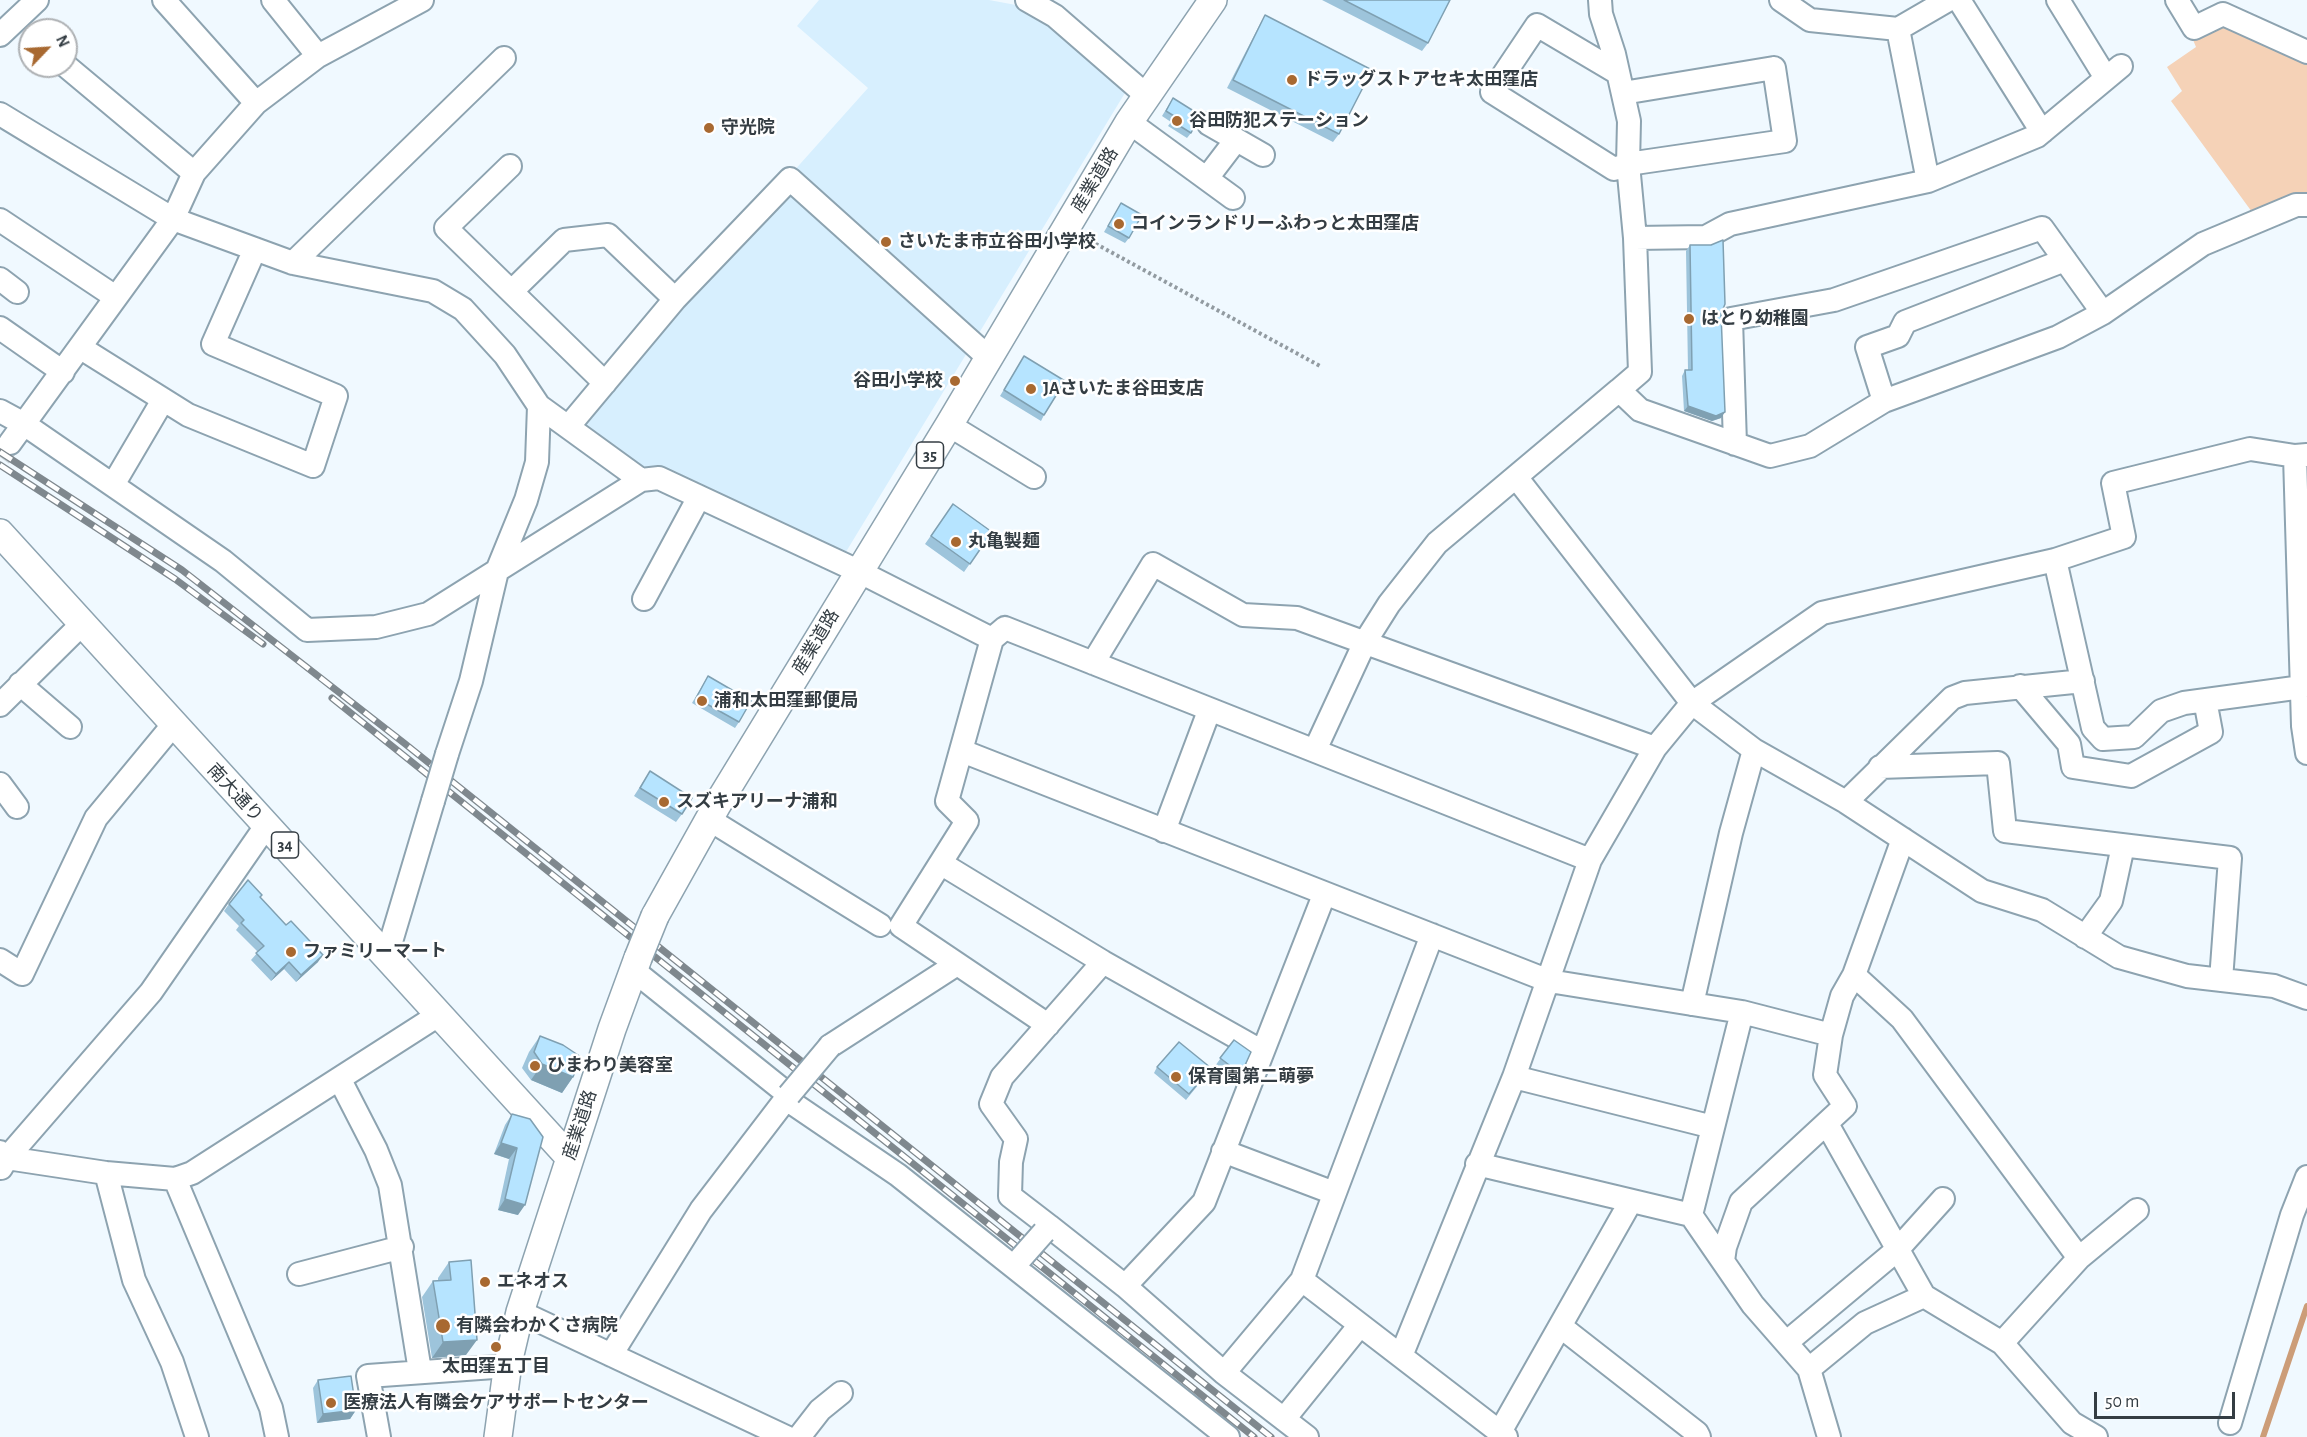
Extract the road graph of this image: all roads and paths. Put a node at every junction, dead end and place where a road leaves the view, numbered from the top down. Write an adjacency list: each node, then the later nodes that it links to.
1 (37, 0): 15 (street)
2 (164, 0): 25 (street)
3 (273, 0): 20 (street)
4 (422, 0): 20 (street)
5 (1027, 0): 24 (street)
6 (1213, 0): 24 (main road, 産業道路 / 35)
7 (1600, 0): 23 (street)
8 (1781, 0): 17 (street)
9 (1948, 0): 17 (street)
10 (1959, 0): 29 (street)
11 (2058, 0): 29 (street)
12 (2177, 0): 14 (street)
13 (2243, 0): 14 (street)
14 (2223, 14): 19 (street)
15 (28, 18)
16 (18, 28): 18 (street)
17 (1898, 29): 36 (street)
18 (0, 35)
19 (2307, 52)
20 (318, 56): 25 (street)
21 (504, 58): 45 (street)
22 (78, 76): 34 (street)
23 (1621, 83): 32 (street); 32 (street); 32 (street)
24 (1146, 94): 27 (main road, 産業道路 / 35)
25 (256, 103): 34 (street)
26 (0, 114): 39 (street)
27 (1129, 122): 35 (street); 41 (main road, 産業道路 / 35)
28 (1209, 124): 30 (street)
29 (2042, 132): 36 (street)
30 (1236, 140): 31 (street); 35 (street)
31 (1263, 155)
32 (1628, 164): 42 (street)
33 (510, 166): 46 (street)
34 (194, 173): 39 (street)
35 (1207, 178): 37 (street)
36 (1928, 181): 42 (street)
37 (1233, 198)
38 (2307, 205): 49 (street)
39 (172, 219): 43 (street); 47 (street)
40 (0, 220): 47 (street)
41 (1066, 228): 52 (main road, 産業道路 / 35); 53 (path)
42 (1635, 238): 56 (street)
43 (255, 249): 45 (street); 57 (street)
44 (2065, 260): 49 (street); 58 (street); 65 (street)
45 (293, 263): 59 (street)
46 (512, 291): 48 (street); 55 (street)
47 (114, 296): 51 (street)
48 (675, 299): 52 (street); 55 (street)
49 (2103, 313): 58 (street)
50 (0, 328): 54 (street)
51 (81, 348): 54 (street); 57 (street)
52 (988, 357): 62 (main road, 産業道路 / 35)
53 (1320, 366)
54 (63, 372): 61 (street)
55 (605, 383): 63 (street)
56 (1619, 390): 65 (street); 68 (street)
57 (163, 400): 70 (street)
58 (1884, 400): 65 (street)
59 (539, 406): 63 (street); 74 (street)
60 (0, 411): 61 (street)
61 (24, 424): 64 (street); 70 (street)
62 (949, 425): 67 (street); 75 (main road, 産業道路 / 35)
63 (568, 427): 69 (street)
64 (10, 443)
65 (1735, 444)
66 (2301, 456): 73 (street); 84 (street)
67 (1034, 477)
68 (1516, 477): 79 (street); 86 (street)
69 (641, 480): 71 (street); 74 (street)
70 (113, 485): 74 (street)
71 (699, 497): 75 (street); 76 (street)
72 (0, 533): 77 (main road, 南大通り / 34)
73 (2055, 560): 81 (street); 86 (street)
74 (497, 571): 111 (street, bridge)
75 (858, 571): 78 (street); 100 (main road, 産業道路 / 35)
76 (644, 599)
77 (82, 624): 82 (street); 89 (main road, 南大通り / 34)
78 (998, 634): 80 (street); 94 (street)
79 (1365, 642): 80 (street); 91 (street); 92 (street)
80 (1093, 663): 88 (street)
81 (2083, 681): 83 (street); 85 (street)
82 (20, 684): 87 (street); 90 (street)
83 (2020, 686): 85 (street); 96 (street)
84 (2302, 687): 85 (street); 95 (street)
85 (2205, 700)
86 (1692, 703): 91 (street); 93 (street)
87 (0, 705)
88 (1209, 711): 92 (street); 102 (street)
89 (172, 725): 101 (main road, 南大通り / 34); 112 (street)
90 (70, 728)
91 (1655, 748): 105 (street)
92 (1315, 750): 105 (street)
93 (1754, 750): 98 (street); 120 (street)
94 (962, 751): 102 (street); 106 (street)
95 (2307, 753)
96 (1881, 767): 98 (street); 104 (street)
97 (0, 784): 99 (street)
98 (1846, 802): 103 (street)
99 (17, 807)
100 (710, 820): 108 (street); 114 (main road, 産業道路 / 35, bridge)
101 (266, 826): 111 (main road, 南大通り / 34); 133 (street)
102 (1164, 831): 107 (street)
103 (1903, 839): 110 (street); 116 (street)
104 (2123, 846): 110 (street); 117 (street)
105 (1590, 860): 118 (street)
106 (942, 864): 113 (street); 115 (street)
107 (1324, 895): 109 (street); 125 (street)
108 (880, 926)
109 (1432, 935): 118 (street); 138 (street)
110 (2085, 937): 117 (street)
111 (387, 955): 122 (main road, 南大通り / 34)
112 (0, 960)
113 (1103, 962): 123 (street); 125 (street)
114 (636, 964): 128 (street); 132 (main road, 産業道路 / 35)
115 (957, 964): 123 (street); 128 (street, bridge)
116 (1854, 975): 124 (street); 146 (street)
117 (2222, 980): 119 (street)
118 (1549, 981): 120 (street); 126 (street)
119 (2307, 998)
120 (1692, 1004): 121 (street)
121 (1742, 1012): 124 (street); 130 (street)
122 (440, 1014): 127 (street); 132 (main road, 南大通り / 34)
123 (1048, 1025): 143 (street)
124 (1831, 1035): 129 (street)
125 (1261, 1051): 131 (street)
126 (1514, 1077): 130 (street); 134 (street)
127 (339, 1080): 137 (street); 144 (street)
128 (789, 1095): 148 (street); 158 (street)
129 (1827, 1124): 145 (street); 147 (street)
130 (1713, 1127): 142 (street)
131 (1223, 1151): 138 (street); 151 (street)
132 (569, 1157): 153 (main road, 産業道路)
133 (2, 1160): 135 (street)
134 (1478, 1164): 140 (street); 159 (street)
135 (106, 1173): 137 (street); 168 (street)
136 (2307, 1177): 166 (street)
137 (175, 1179): 169 (street)
138 (1334, 1193): 150 (street)
139 (1943, 1199): 145 (street)
140 (1631, 1201): 142 (street); 155 (street)
141 (2137, 1210): 146 (street)
142 (1690, 1215): 147 (street)
143 (1046, 1229): 148 (street, bridge); 151 (street)
144 (402, 1247): 149 (street); 162 (street)
145 (1897, 1250): 152 (street); 156 (street)
146 (2079, 1258): 157 (street)
147 (1723, 1261): 156 (street)
148 (1017, 1263): 174 (street)
149 (299, 1274)
150 (1302, 1280): 154 (street); 163 (street)
151 (1125, 1287): 163 (street)
152 (1924, 1296): 157 (street); 161 (street)
153 (520, 1312): 158 (street); 160 (main road, 産業道路)
154 (1360, 1325): 159 (street); 165 (street)
155 (1560, 1326): 167 (street); 176 (street)
156 (1786, 1342): 161 (street)
157 (2002, 1342): 178 (street)
158 (611, 1355): 172 (street)
159 (1401, 1356): 167 (street)
160 (508, 1366): 162 (street); 171 (main road, 産業道路)
161 (1809, 1369): 177 (street)
162 (420, 1371): 170 (street)
163 (1224, 1372): 165 (street)
164 (841, 1393): 173 (street)
165 (1284, 1419): 175 (street)
166 (2230, 1424)
167 (1503, 1434)
168 (197, 1437)
169 (278, 1437)
170 (379, 1437)
171 (498, 1437)
172 (786, 1437)
173 (799, 1437)
174 (1228, 1437)
175 (1307, 1437)
176 (1699, 1437)
177 (1829, 1437)
178 (2096, 1437)

